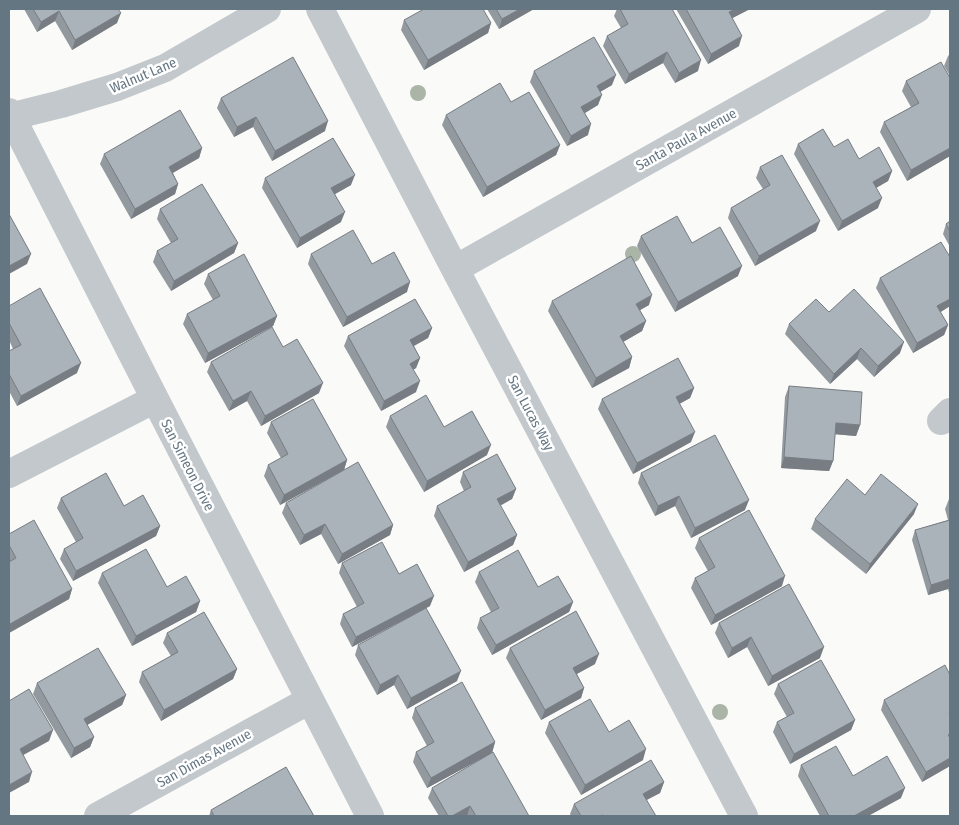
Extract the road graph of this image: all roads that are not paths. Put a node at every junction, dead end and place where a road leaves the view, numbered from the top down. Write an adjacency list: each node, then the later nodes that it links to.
1 (267, 9): 4 (street, Walnut Lane)
2 (320, 9): 5 (street, San Lucas Way)
3 (917, 9): 5 (street, Santa Paula Avenue)
4 (9, 115): 6 (street, San Simeon Drive)
5 (455, 269): 11 (street, San Lucas Way)
6 (154, 399): 7 (street); 8 (street, San Simeon Drive)
7 (9, 474)
8 (310, 700): 9 (street, San Dimas Avenue); 10 (street, San Simeon Drive)
9 (98, 816)
10 (370, 816)
11 (744, 816)

